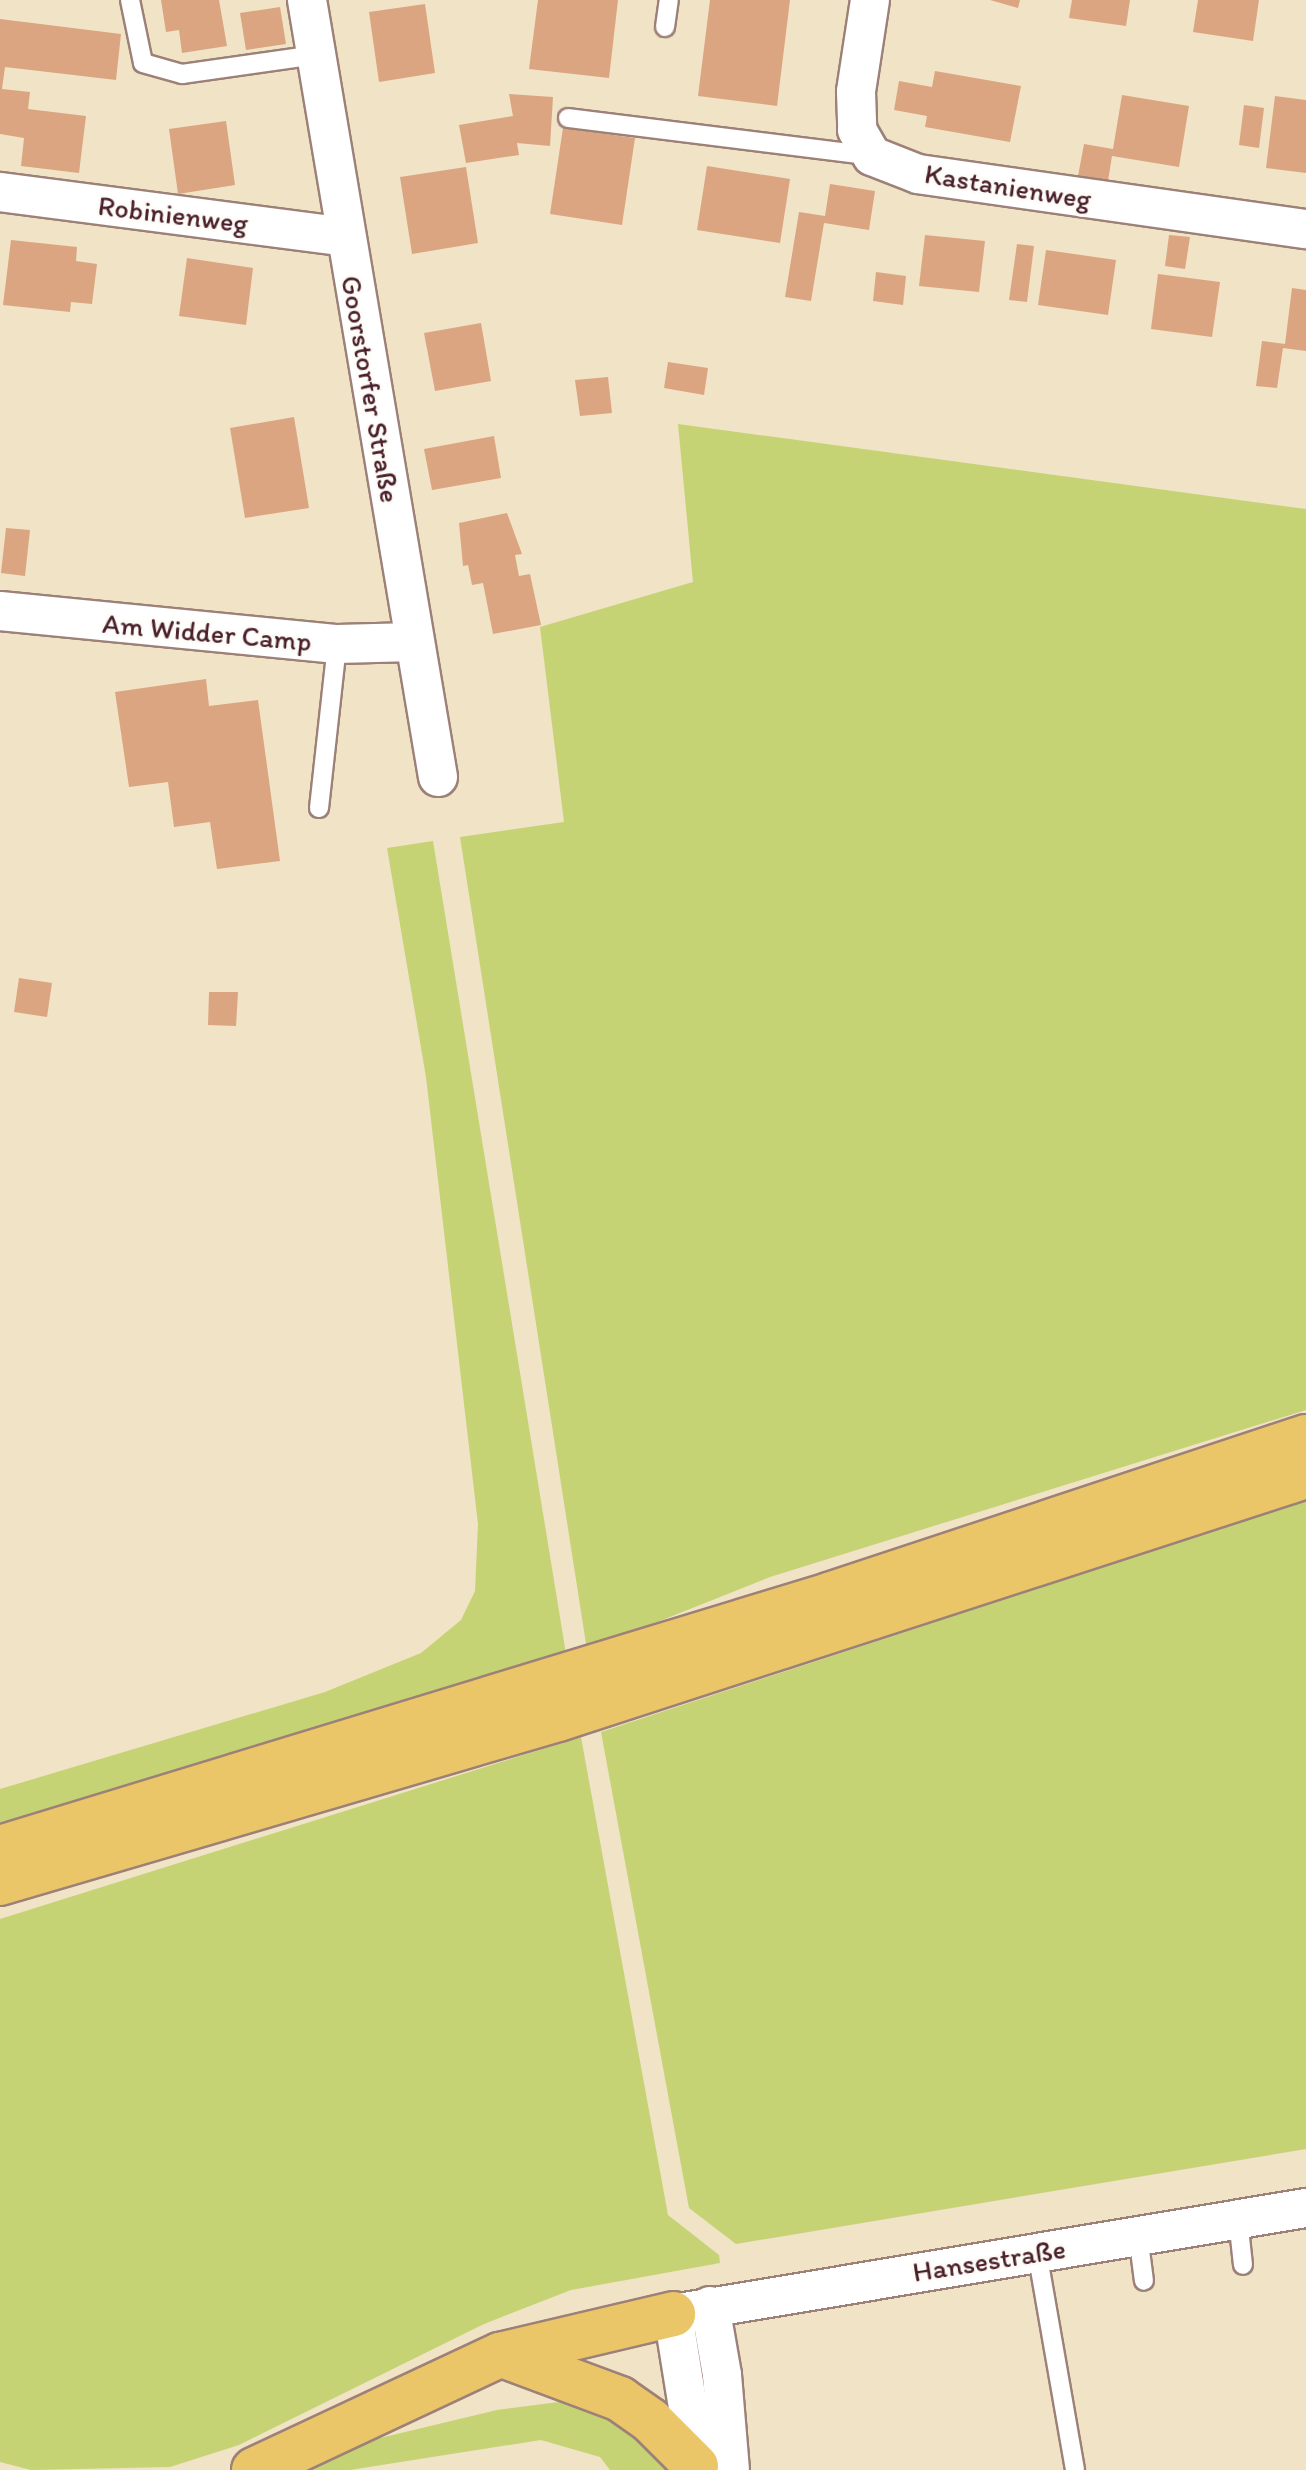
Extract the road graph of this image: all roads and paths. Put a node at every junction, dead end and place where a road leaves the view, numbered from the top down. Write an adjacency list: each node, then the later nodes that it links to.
1 (130, 0): 6 (lane)
2 (307, 0): 6 (street, Goorstorfer Straße)
3 (669, 0): 5 (lane)
4 (870, 0): 8 (street)
5 (665, 27)
6 (316, 55): 11 (street, Goorstorfer Straße)
7 (568, 118): 8 (lane)
8 (872, 156): 10 (street, Kastanienweg)
9 (0, 192): 11 (street, Robinienweg)
10 (1306, 229)
11 (345, 237): 13 (street, Goorstorfer Straße)
12 (0, 611): 14 (street, Am Widder Camp)
13 (414, 642): 14 (street, Am Widder Camp); 15 (street, Goorstorfer Straße)
14 (337, 644): 16 (lane)
15 (438, 777)
16 (319, 808)
17 (1306, 1437): 19 (highway)
18 (1306, 1476): 20 (highway)
19 (0, 1848)
20 (0, 1883)
21 (1306, 2208): 22 (street, Hansestraße)
22 (1238, 2219): 23 (street, Hansestraße); 25 (lane)
23 (1138, 2235): 24 (street, Hansestraße); 26 (lane)
24 (1037, 2252): 27 (street, Hansestraße); 31 (lane)
25 (1243, 2265)
26 (1144, 2281)
27 (692, 2310): 28 (highway); 29 (street)
28 (500, 2355): 29 (highway); 30 (highway)
29 (708, 2469)
30 (254, 2470)
31 (1075, 2470)

